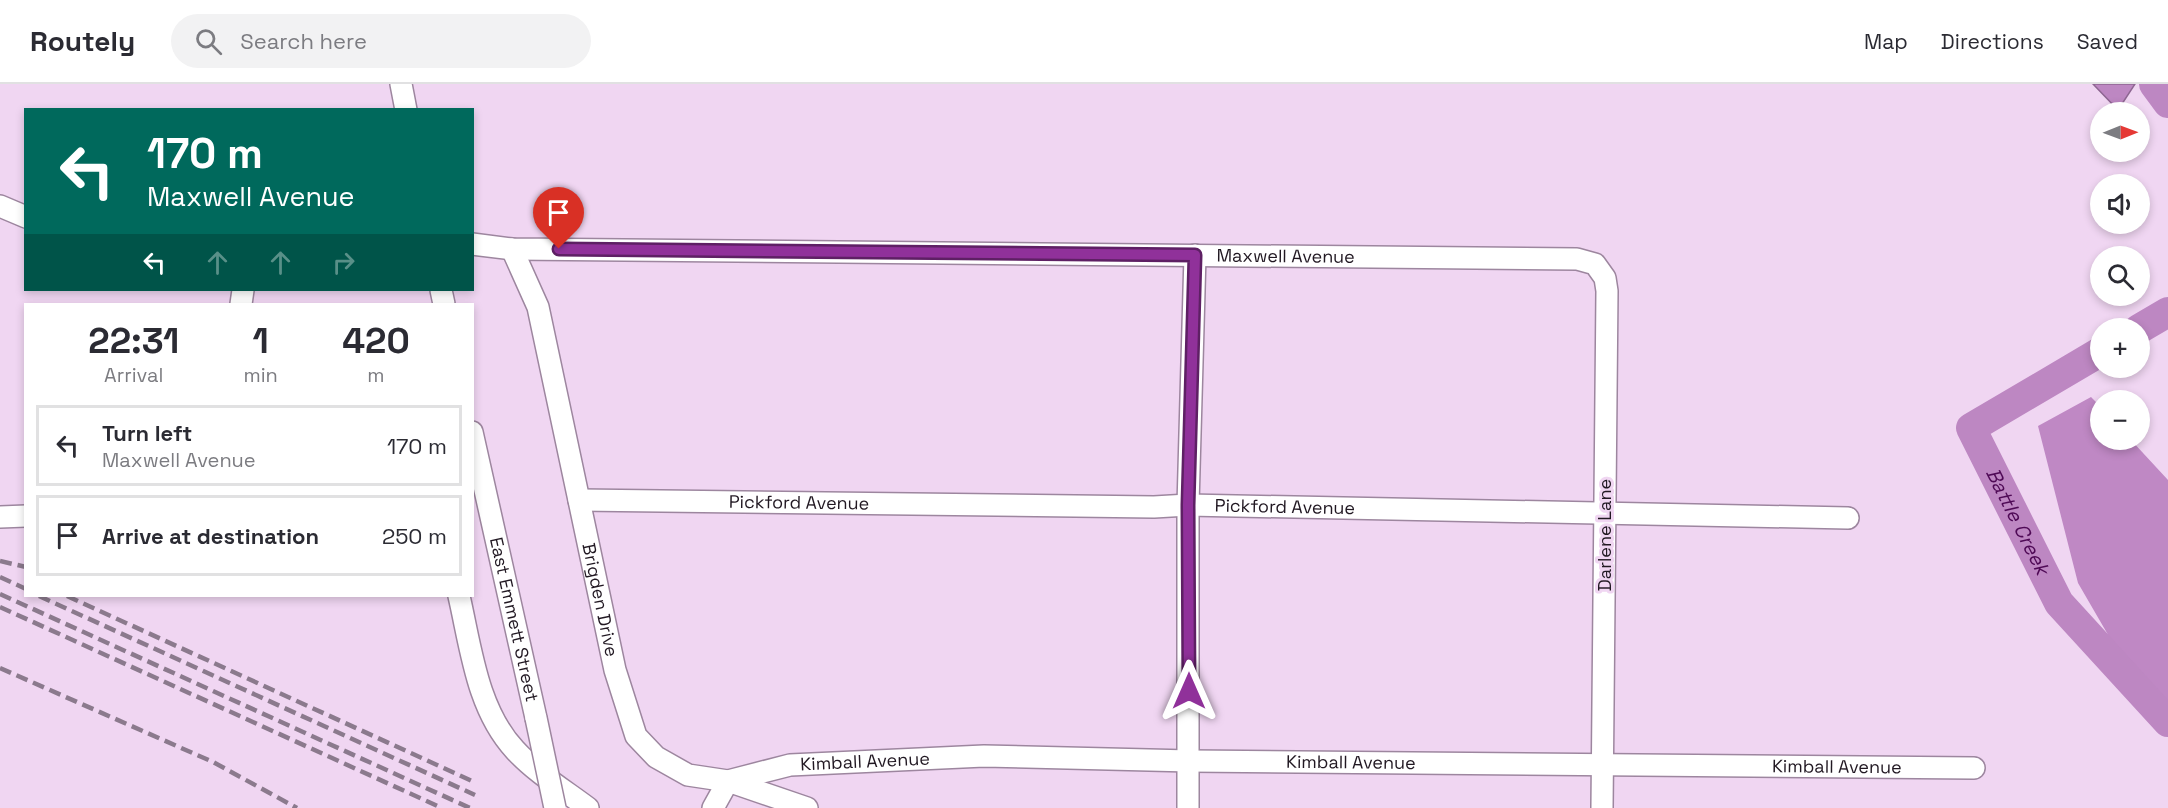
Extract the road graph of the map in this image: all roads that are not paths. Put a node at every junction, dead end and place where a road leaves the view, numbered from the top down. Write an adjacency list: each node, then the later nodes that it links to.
1 (401, 84): 2 (street)
2 (406, 108)
3 (0, 206): 4 (street)
4 (24, 216)
5 (474, 244): 6 (street, Maxwell Avenue)
6 (512, 249): 7 (street, Maxwell Avenue); 10 (street, Brigden Drive)
7 (1195, 255): 8 (street, Maxwell Avenue); 11 (street)
8 (1595, 264): 12 (street, Darlene Lane)
9 (474, 441): 21 (street, East Emmett Street, bridge)
10 (579, 500): 11 (street, Pickford Avenue); 20 (street, Brigden Drive)
11 (1188, 505): 12 (street, Pickford Avenue); 17 (street)
12 (1606, 512): 15 (street, Pickford Avenue); 18 (street, Darlene Lane)
13 (24, 516): 14 (street)
14 (0, 517)
15 (1848, 519)
16 (459, 597): 22 (street)
17 (1190, 761): 18 (street, Kimball Avenue); 20 (street, Kimball Avenue); 25 (street)
18 (1604, 764): 19 (street, Kimball Avenue); 26 (street, Darlene Lane)
19 (1974, 768)
20 (728, 781): 23 (street); 24 (street, Brigden Drive)
21 (555, 808)
22 (588, 808)
23 (713, 808)
24 (807, 808)
25 (1188, 808)
26 (1602, 808)

